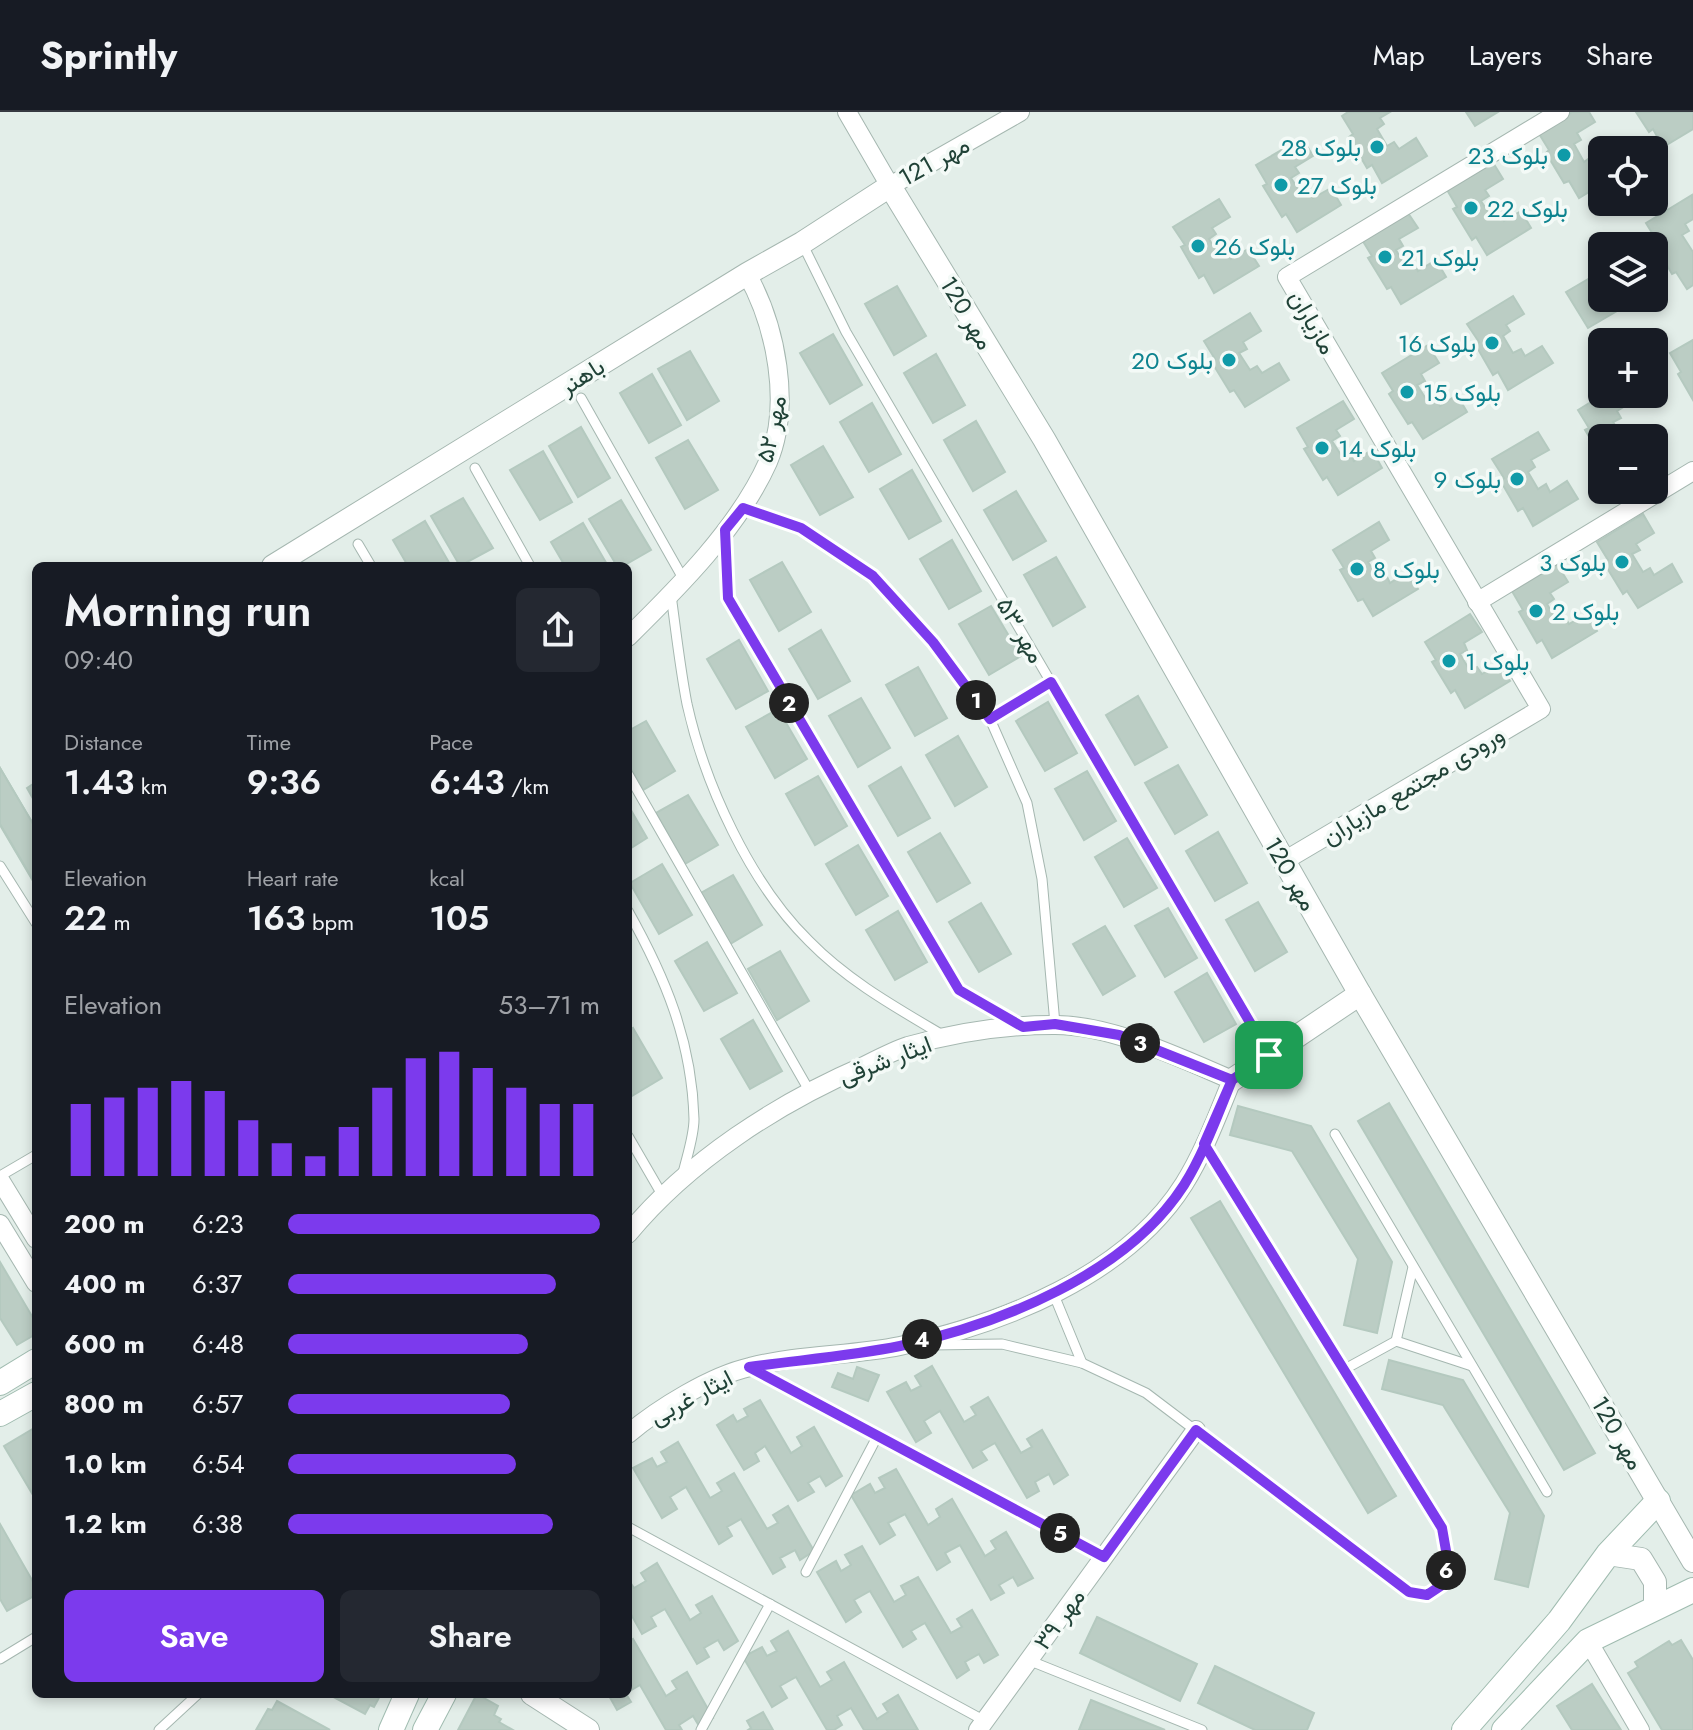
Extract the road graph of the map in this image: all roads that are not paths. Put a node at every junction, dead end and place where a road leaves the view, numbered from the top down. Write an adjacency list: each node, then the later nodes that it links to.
1 (847, 112): 4 (street)
2 (1020, 112): 4 (street, مهر 121)
3 (1560, 112): 17 (street, مازیاران)
4 (890, 186): 5 (street, باهنر); 23 (street, مهر 120)
5 (802, 243): 6 (street, باهنر); 19 (lane, مهر ۵۳)
6 (747, 274): 10 (street, مهر ۵۲); 13 (street, باهنر)
7 (581, 398): 16 (lane)
8 (475, 468): 15 (lane)
9 (1693, 471): 17 (street)
10 (743, 508): 11 (street, مهر ۵۲); 21 (lane)
11 (725, 530): 16 (street, مهر ۵۲); 29 (lane)
12 (358, 544): 14 (lane)
13 (279, 562)
14 (369, 562)
15 (528, 562)
16 (677, 587): 18 (street, مهر ۵۲); 30 (lane)
17 (1477, 602): 20 (street, مازیاران)
18 (632, 633)
19 (1051, 682): 21 (lane); 31 (lane, مهر ۵۳)
20 (1541, 709): 23 (street, ورودی مجتمع مازیاران)
21 (990, 719): 28 (lane)
22 (632, 781): 33 (lane)
23 (1284, 861): 27 (street, مهر 120)
24 (0, 866): 25 (lane)
25 (32, 917)
26 (632, 918): 39 (lane)
27 (1360, 994): 31 (street); 61 (street, مهر 120)
28 (1055, 1024): 29 (street, ایثار شرقی); 32 (street, ایثار شرقی)
29 (1023, 1027): 30 (street, ایثار شرقی)
30 (947, 1038): 33 (street, ایثار شرقی)
31 (1269, 1055): 32 (street)
32 (1232, 1080): 36 (street, ایثار غربی)
33 (810, 1092): 39 (street, ایثار شرقی)
34 (1335, 1134): 44 (lane)
35 (632, 1143): 40 (lane)
36 (1204, 1144): 46 (street, ایثار غربی); 53 (lane)
37 (32, 1158): 38 (lane)
38 (0, 1178): 43 (street)
39 (682, 1180): 40 (street, ایثار شرقی)
40 (664, 1198): 42 (street, ایثار شرقی)
41 (0, 1224): 45 (street)
42 (632, 1230)
43 (32, 1232)
44 (1413, 1267): 47 (lane); 51 (lane)
45 (32, 1276)
46 (1054, 1295): 48 (street, ایثار غربی); 50 (lane)
47 (1396, 1341): 51 (lane); 53 (lane)
48 (900, 1346): 50 (lane, ایثار غربی); 52 (street, ایثار غربی)
49 (32, 1363): 54 (main road)
50 (1082, 1363): 57 (lane, ایثار غربی)
51 (1472, 1366): 60 (lane)
52 (749, 1367): 58 (street, ایثار غربی); 59 (lane)
53 (1345, 1369): 57 (lane, ایثار غربی)
54 (0, 1383)
55 (32, 1396): 56 (main road)
56 (0, 1414)
57 (1196, 1430): 64 (street, مهر ۳۹)
58 (632, 1431)
59 (878, 1435): 64 (lane); 66 (lane)
60 (1547, 1492)
61 (1658, 1501): 63 (main road); 65 (street, مهر 120)
62 (632, 1529): 68 (lane)
63 (1608, 1554): 69 (street); 85 (main road)
64 (1104, 1557): 73 (street, مهر ۳۹)
65 (1693, 1561)
66 (806, 1572)
67 (1693, 1590): 69 (main road)
68 (770, 1604): 78 (lane); 83 (lane)
69 (1655, 1608): 71 (main road)
70 (32, 1639): 72 (lane)
71 (1588, 1641): 86 (main road); 87 (street)
72 (0, 1659)
73 (1028, 1660): 78 (street, مهر ۳۹); 84 (lane)
74 (194, 1698): 79 (lane)
75 (405, 1698): 80 (main road)
76 (442, 1698): 81 (main road)
77 (538, 1698): 82 (street)
78 (981, 1725)
79 (159, 1730)
80 (391, 1730)
81 (425, 1730)
82 (588, 1730)
83 (701, 1730)
84 (1202, 1730)
85 (1464, 1730)
86 (1504, 1730)
87 (1640, 1730)

